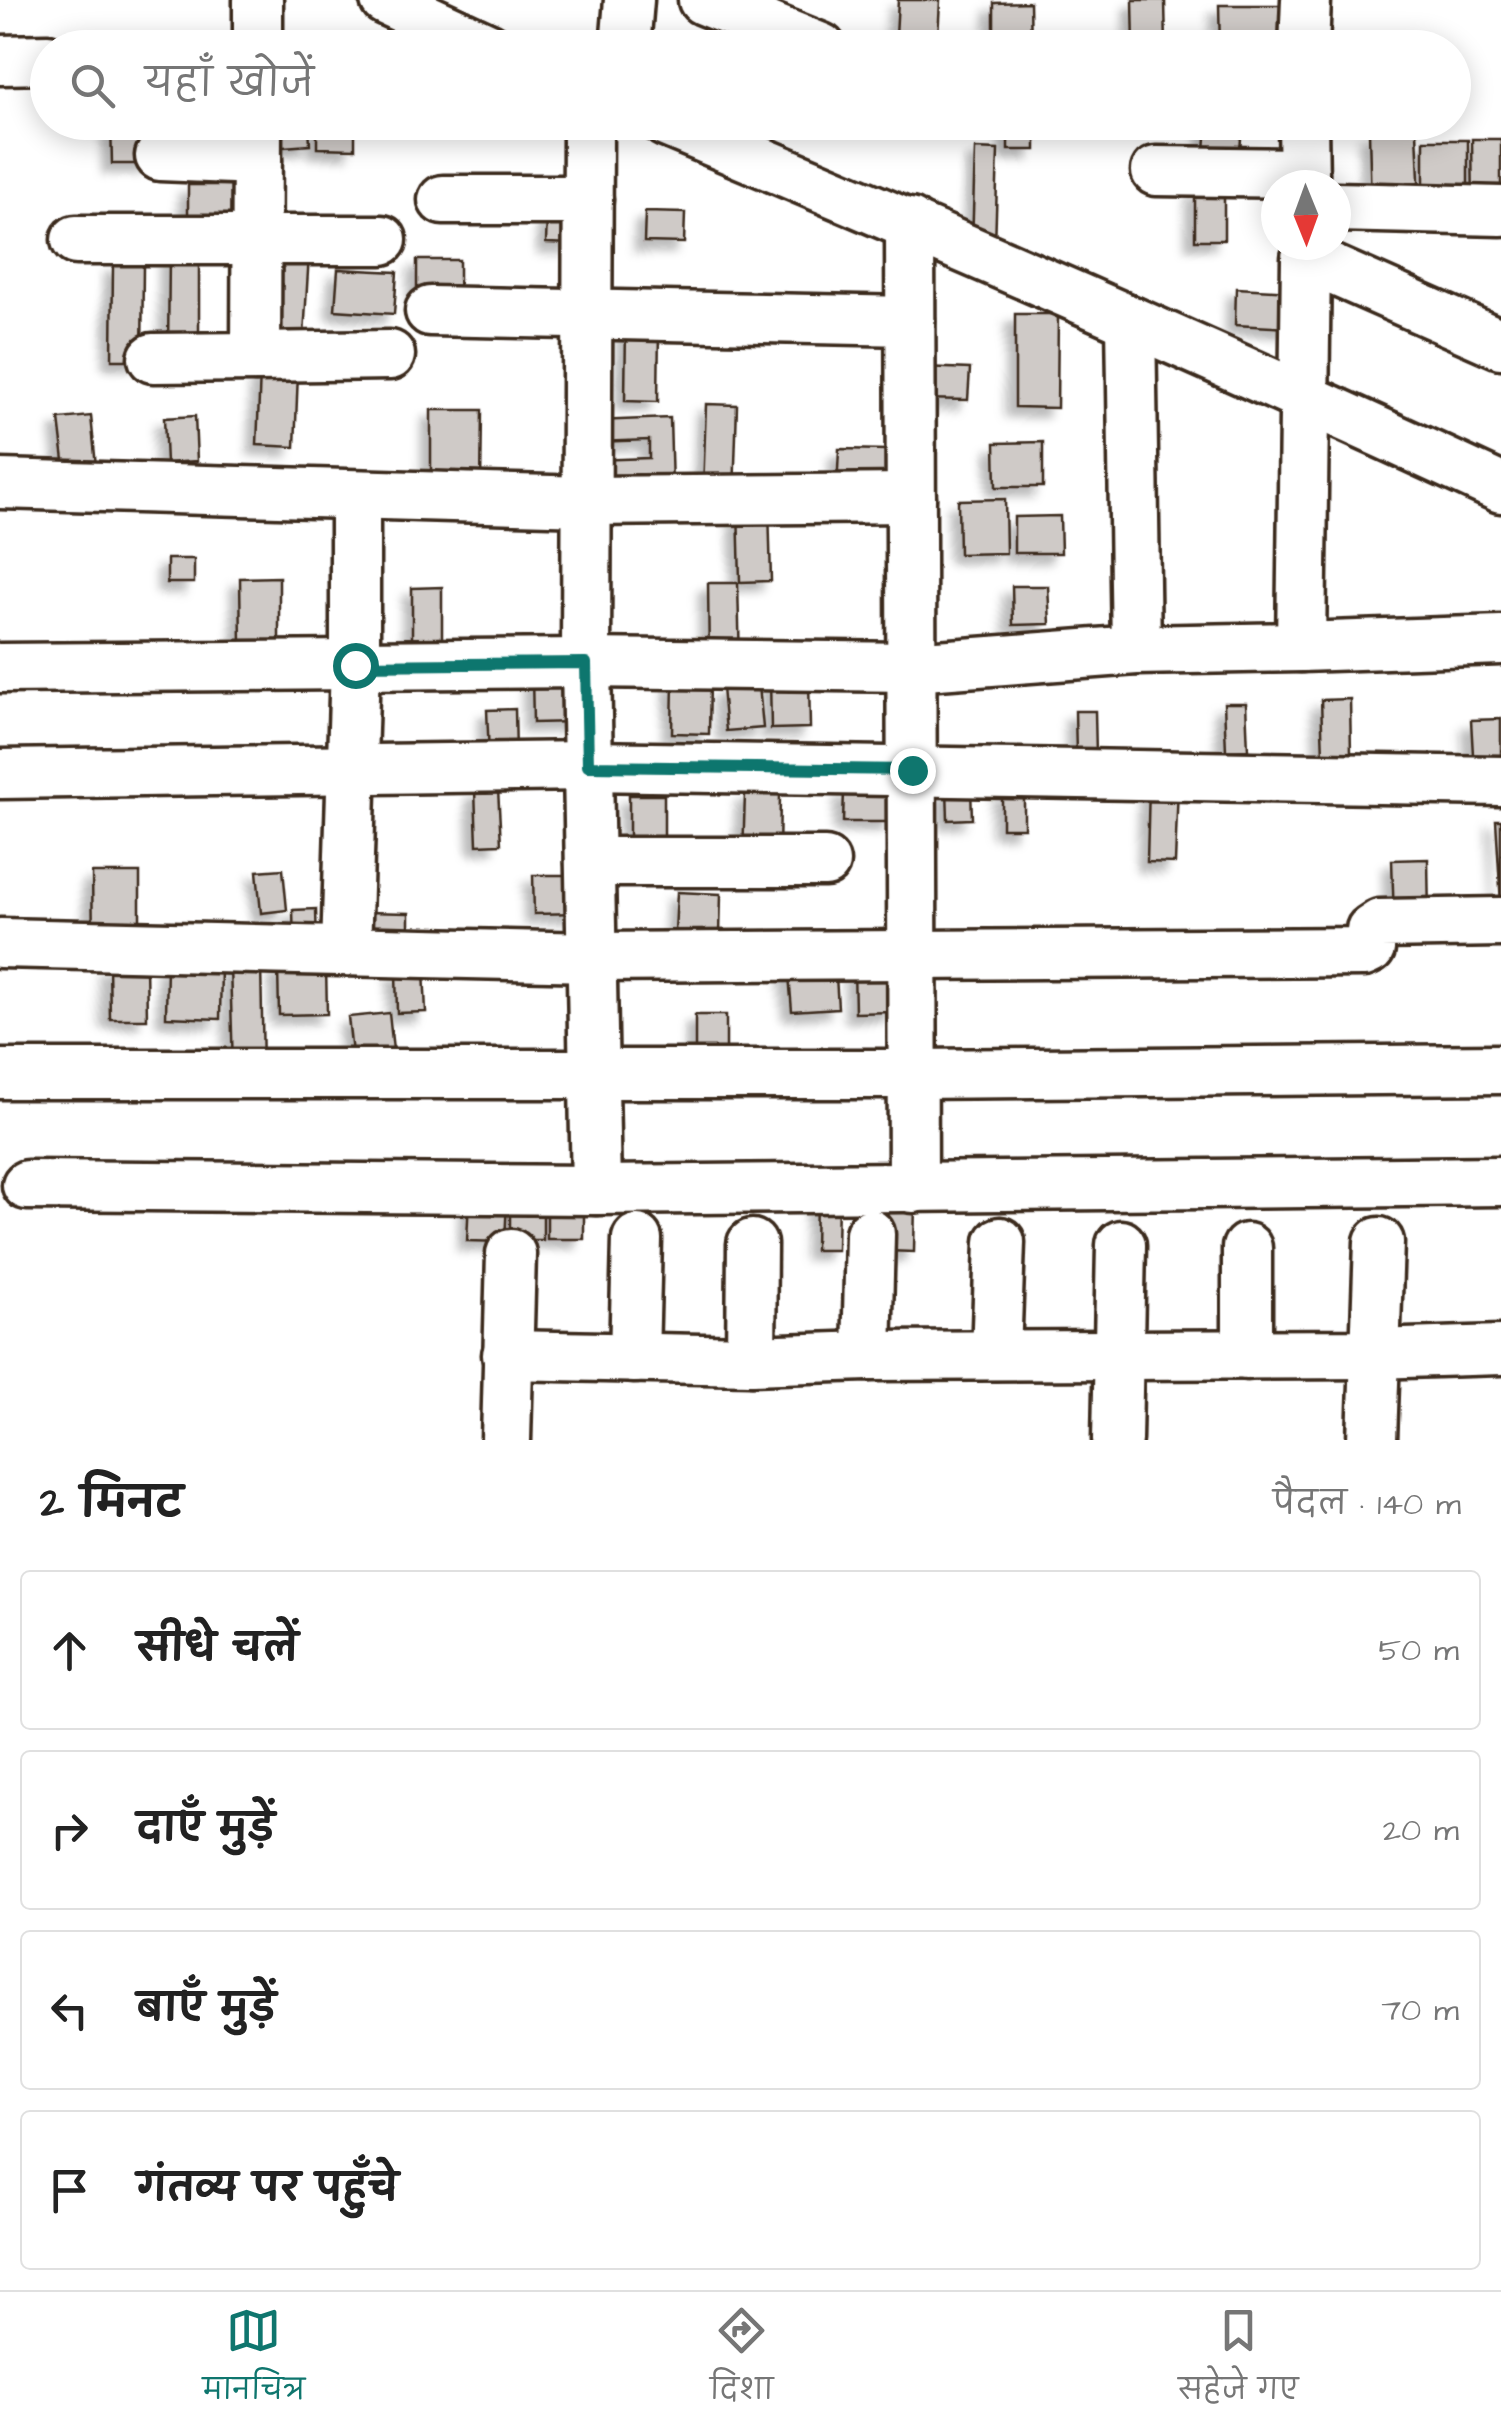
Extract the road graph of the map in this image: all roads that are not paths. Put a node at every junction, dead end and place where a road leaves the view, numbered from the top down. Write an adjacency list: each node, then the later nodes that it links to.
1 (258, 0): 6 (street)
2 (385, 0): 7 (street)
3 (629, 0): 8 (street)
4 (704, 0): 9 (street)
5 (1306, 0): 10 (street)
6 (258, 30)
7 (451, 30)
8 (626, 30)
9 (777, 30)
10 (1305, 30)
11 (30, 59): 12 (street)
12 (0, 60)
13 (588, 140): 22 (street)
14 (709, 140): 25 (street)
15 (1303, 140): 18 (street)
16 (257, 141): 17 (street); 27 (street)
17 (160, 156)
18 (1304, 170)
19 (1156, 171): 20 (street)
20 (1261, 177)
21 (442, 200): 22 (street)
22 (588, 200): 32 (street)
23 (1351, 207): 24 (street)
24 (1501, 211)
25 (910, 223): 33 (street); 34 (street)
26 (76, 240): 27 (street)
27 (256, 240): 28 (street); 37 (street)
28 (382, 240)
29 (1305, 260): 39 (street)
30 (1322, 260): 35 (street)
31 (430, 311): 32 (street)
32 (588, 313): 34 (street); 44 (street)
33 (1131, 320): 39 (street); 47 (street)
34 (910, 321): 43 (street)
35 (1501, 344)
36 (390, 355): 37 (street)
37 (256, 357): 38 (street)
38 (153, 358)
39 (1302, 395): 41 (street); 46 (street)
40 (0, 484): 42 (street)
41 (1501, 488)
42 (355, 495): 44 (street); 49 (street)
43 (911, 498): 44 (street); 50 (street)
44 (588, 501): 48 (street)
45 (1501, 640): 46 (street)
46 (1301, 646): 47 (street)
47 (1136, 650): 50 (street)
48 (586, 663): 49 (street); 50 (street); 52 (street)
49 (355, 665): 51 (street); 53 (street)
50 (911, 667): 54 (street)
51 (0, 668)
52 (588, 766): 53 (street); 54 (street); 57 (street)
53 (352, 770): 55 (street); 61 (street)
54 (912, 770): 56 (street); 62 (street)
55 (0, 774)
56 (1501, 780)
57 (590, 862): 58 (street); 63 (street)
58 (825, 862)
59 (1501, 922): 62 (street)
60 (0, 943): 61 (street)
61 (346, 951): 63 (street)
62 (912, 954): 63 (street); 67 (street)
63 (592, 957): 66 (street)
64 (1501, 1070): 67 (street)
65 (0, 1074): 66 (street)
66 (594, 1074): 67 (street); 71 (street)
67 (913, 1074): 70 (street)
68 (1501, 1181): 70 (street)
69 (27, 1185): 71 (street)
70 (913, 1188): 71 (street)
71 (596, 1190)
72 (870, 1234): 85 (street)
73 (636, 1240): 87 (street)
74 (1000, 1242): 86 (street)
75 (1379, 1242): 82 (street)
76 (752, 1244): 88 (street)
77 (1121, 1245): 83 (street)
78 (1248, 1248): 84 (street)
79 (511, 1254): 81 (street)
80 (1501, 1350): 82 (street)
81 (508, 1354): 87 (street); 89 (street)
82 (1373, 1354): 84 (street); 91 (street)
83 (1120, 1355): 84 (street); 86 (street); 90 (street)
84 (1246, 1355)
85 (866, 1356): 86 (street); 88 (street)
86 (996, 1356)
87 (634, 1358): 88 (street)
88 (751, 1360)
89 (506, 1440)
90 (1118, 1440)
91 (1372, 1440)

